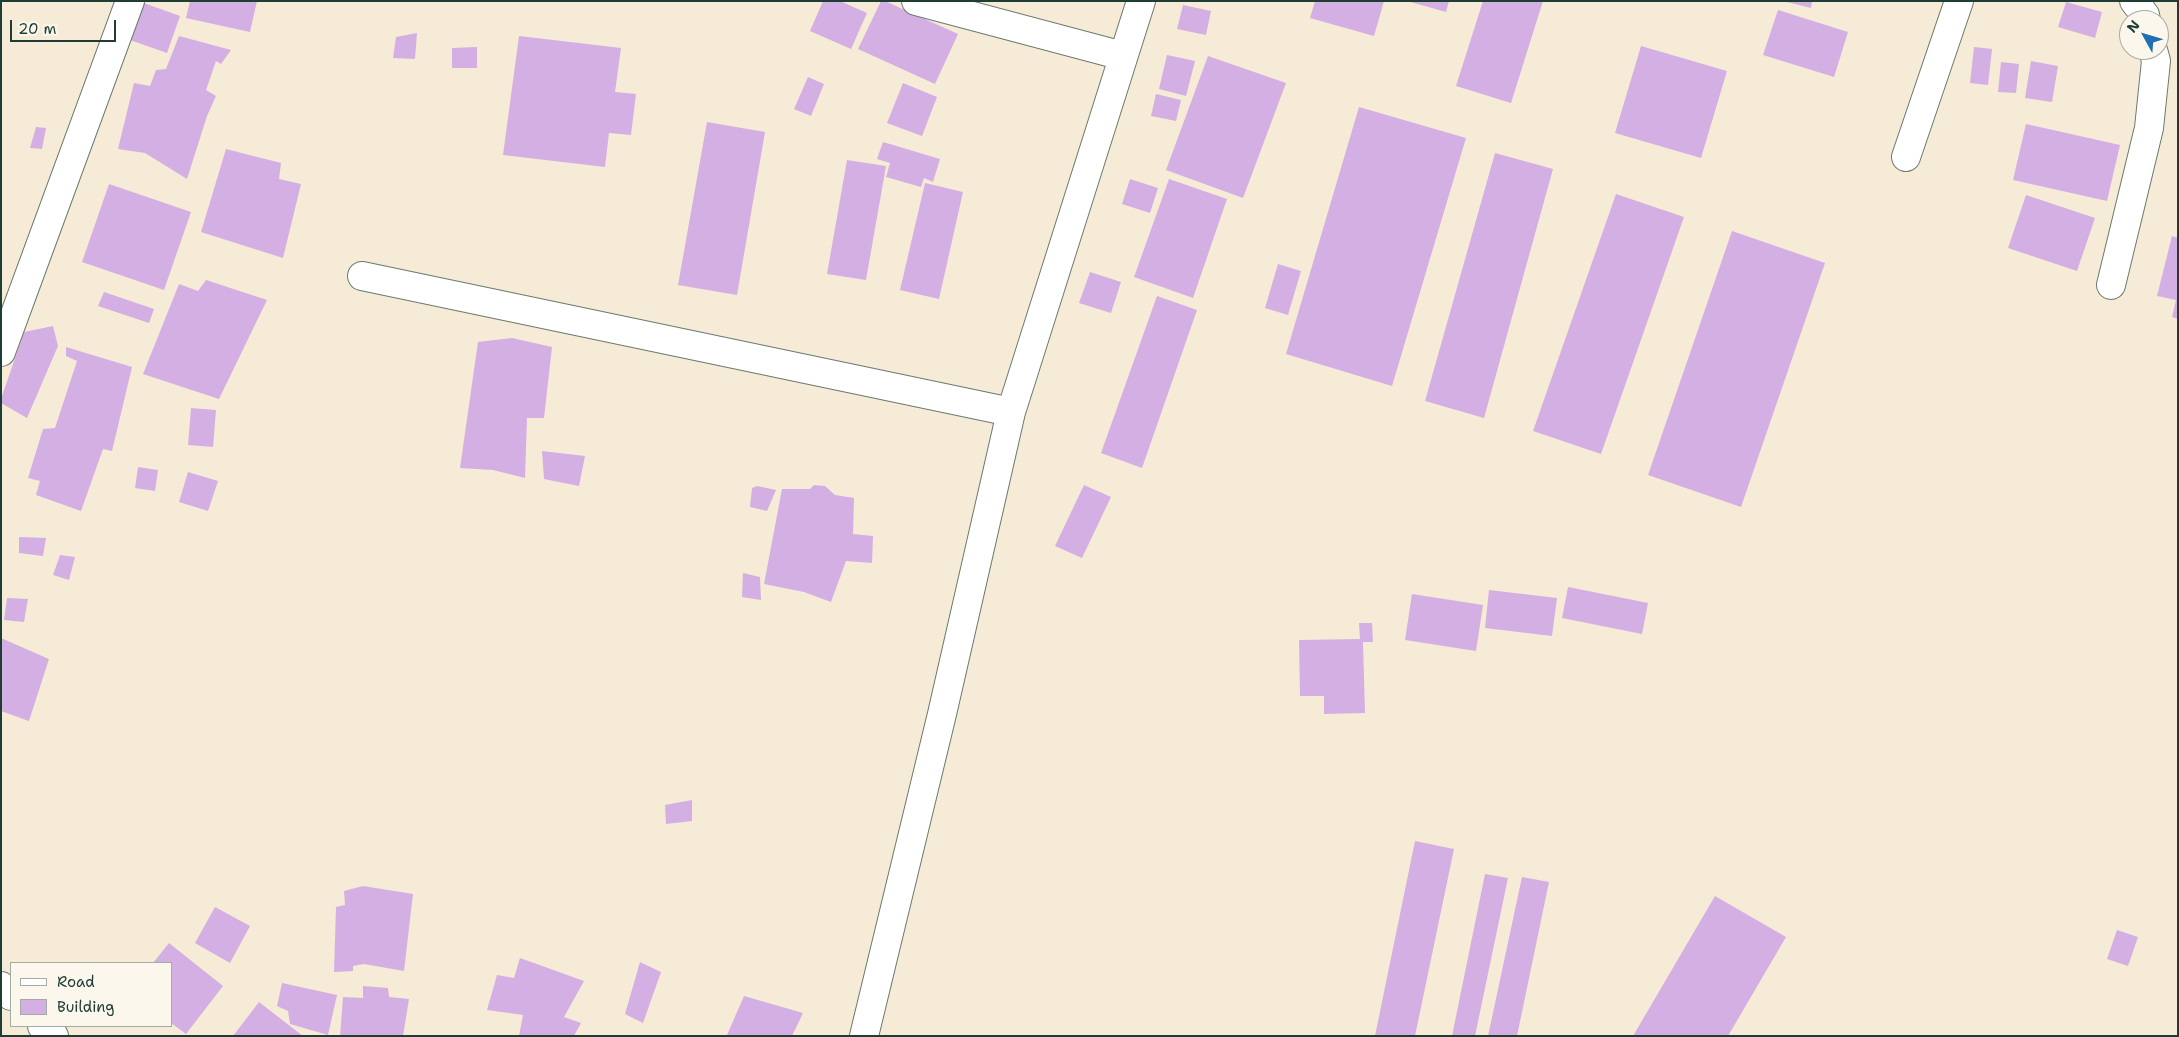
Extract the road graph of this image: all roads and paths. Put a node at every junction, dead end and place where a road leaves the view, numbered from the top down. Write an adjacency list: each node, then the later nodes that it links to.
1 (130, 1): 10 (street)
2 (916, 1): 5 (street)
3 (1141, 1): 5 (street)
4 (1959, 1): 7 (street)
5 (1123, 56): 11 (street)
6 (2156, 60): 9 (street)
7 (1906, 157)
8 (362, 276): 11 (street)
9 (2110, 285)
10 (1, 352)
11 (1011, 412): 16 (street)
12 (1, 986): 13 (street)
13 (10, 995)
14 (43, 1027): 15 (street)
15 (54, 1036)
16 (864, 1036)

